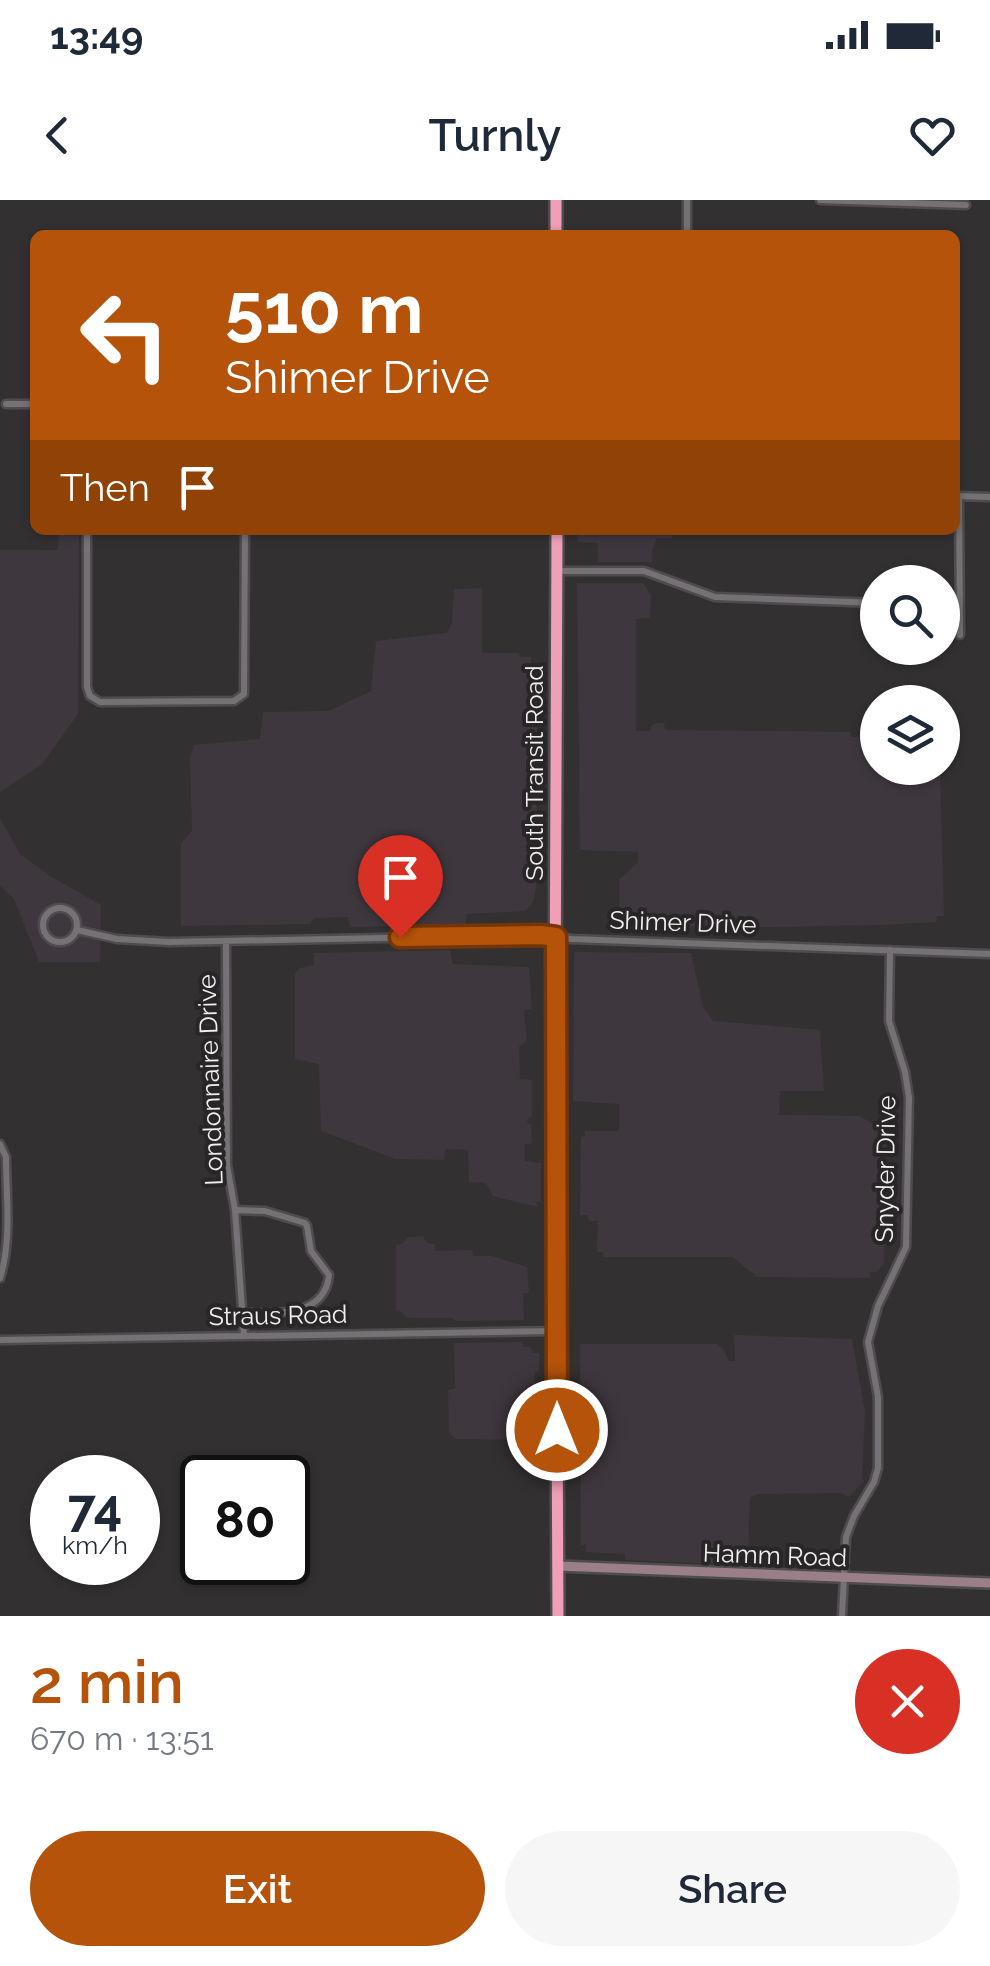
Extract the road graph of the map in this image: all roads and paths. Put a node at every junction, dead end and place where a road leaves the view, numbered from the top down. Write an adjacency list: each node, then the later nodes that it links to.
1 (556, 200): 5 (highway)
2 (687, 200): 6 (street)
3 (820, 200): 4 (street)
4 (966, 205)
5 (556, 230)
6 (688, 230)
7 (6, 404): 8 (street)
8 (30, 404)
9 (960, 496): 10 (street)
10 (990, 497)
11 (87, 535): 12 (street)
12 (245, 535)
13 (557, 535): 16 (highway, South Transit Road)
14 (958, 535): 15 (street)
15 (958, 565)
16 (558, 570): 17 (street); 19 (highway, South Transit Road)
17 (860, 602)
18 (77, 930): 18 (street, Shimer Drive); 20 (street, Shimer Drive)
19 (556, 937): 20 (street, Shimer Drive); 21 (street, Shimer Drive); 28 (highway, South Transit Road)
20 (226, 942): 24 (street, Londonnaire Drive)
21 (890, 950): 22 (street, Shimer Drive); 32 (street, Snyder Drive)
22 (990, 954)
23 (0, 1144): 25 (street)
24 (236, 1210): 27 (street, Londonnaire Drive); 27 (street)
25 (3, 1240): 26 (street)
26 (0, 1278)
27 (243, 1313): 29 (street, Londonnaire Drive)
28 (557, 1331): 29 (street, Straus Road); 31 (highway, South Transit Road)
29 (244, 1336): 30 (street, Straus Road)
30 (0, 1340)
31 (558, 1566): 32 (street, Hamm Road); 34 (highway, South Transit Road)
32 (845, 1578): 33 (street, Hamm Road); 35 (street, Snyder Drive)
33 (990, 1583)
34 (558, 1616)
35 (842, 1616)

